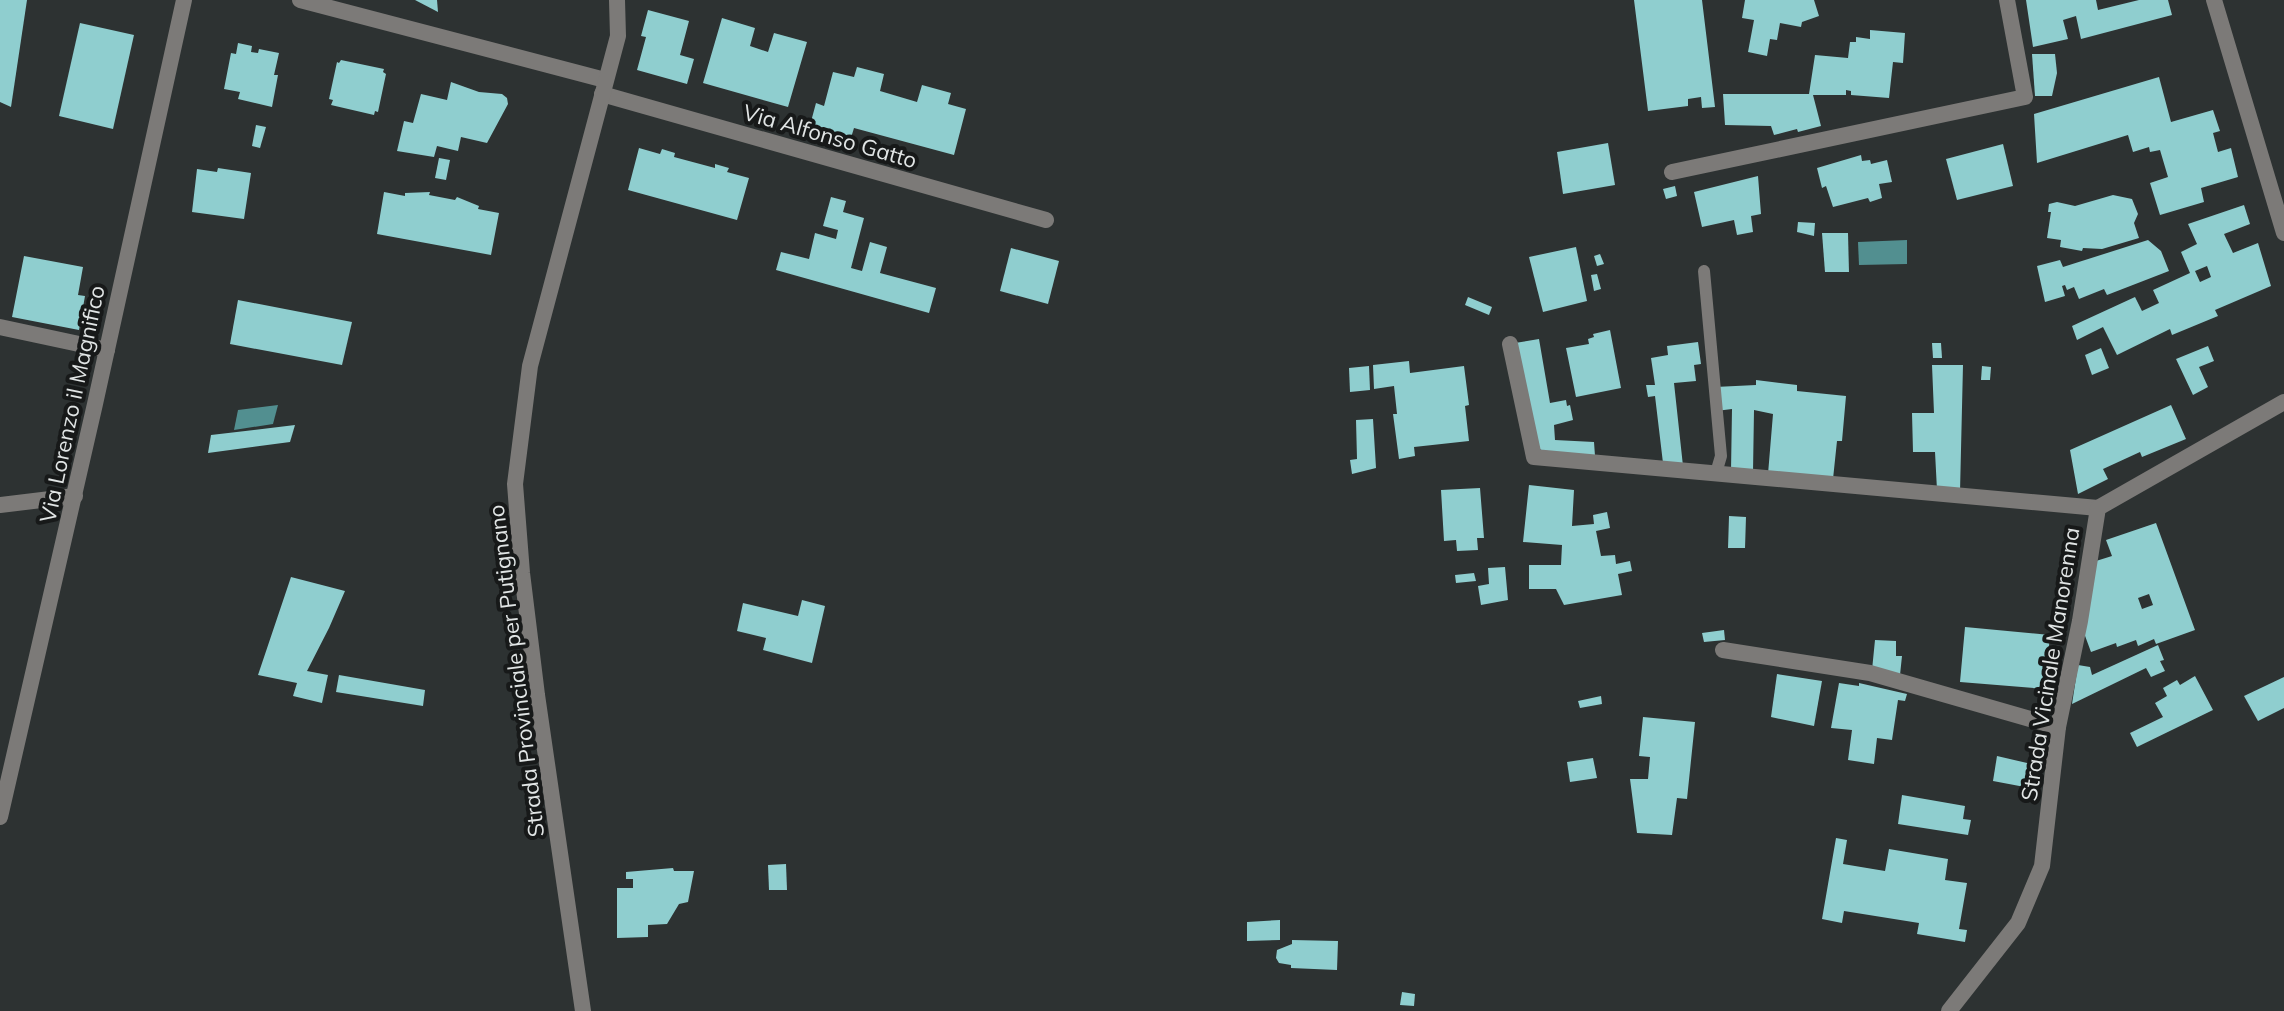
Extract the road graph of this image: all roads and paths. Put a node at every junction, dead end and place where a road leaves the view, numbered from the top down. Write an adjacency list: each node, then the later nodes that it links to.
1 (184, 0): 13 (street, Via Lorenzo il Magnifico)
2 (300, 0): 6 (street, Via Alfonso Gatto)
3 (617, 0): 6 (street, Strada Provinciale per Putignano)
4 (2007, 0): 7 (street)
5 (2214, 0): 9 (street)
6 (604, 87): 8 (street, Via Alfonso Gatto); 22 (street, Strada Provinciale per Putignano)
7 (1672, 172)
8 (1046, 220)
9 (2284, 233)
10 (1704, 271): 15 (lane)
11 (0, 327): 13 (street)
12 (1510, 344): 15 (street)
13 (107, 350): 16 (street, Via Lorenzo il Magnifico)
14 (2284, 402): 18 (street, Strada Vicinale Manorenna)
15 (1716, 473): 18 (street)
16 (75, 496): 17 (street); 21 (street, Via Lorenzo il Magnifico)
17 (0, 505)
18 (2098, 508): 20 (street, Strada Vicinale Manorenna)
19 (1723, 650): 20 (street)
20 (2058, 727): 23 (street, Strada Vicinale Manorenna)
21 (0, 817)
22 (583, 1011)
23 (1949, 1011)

